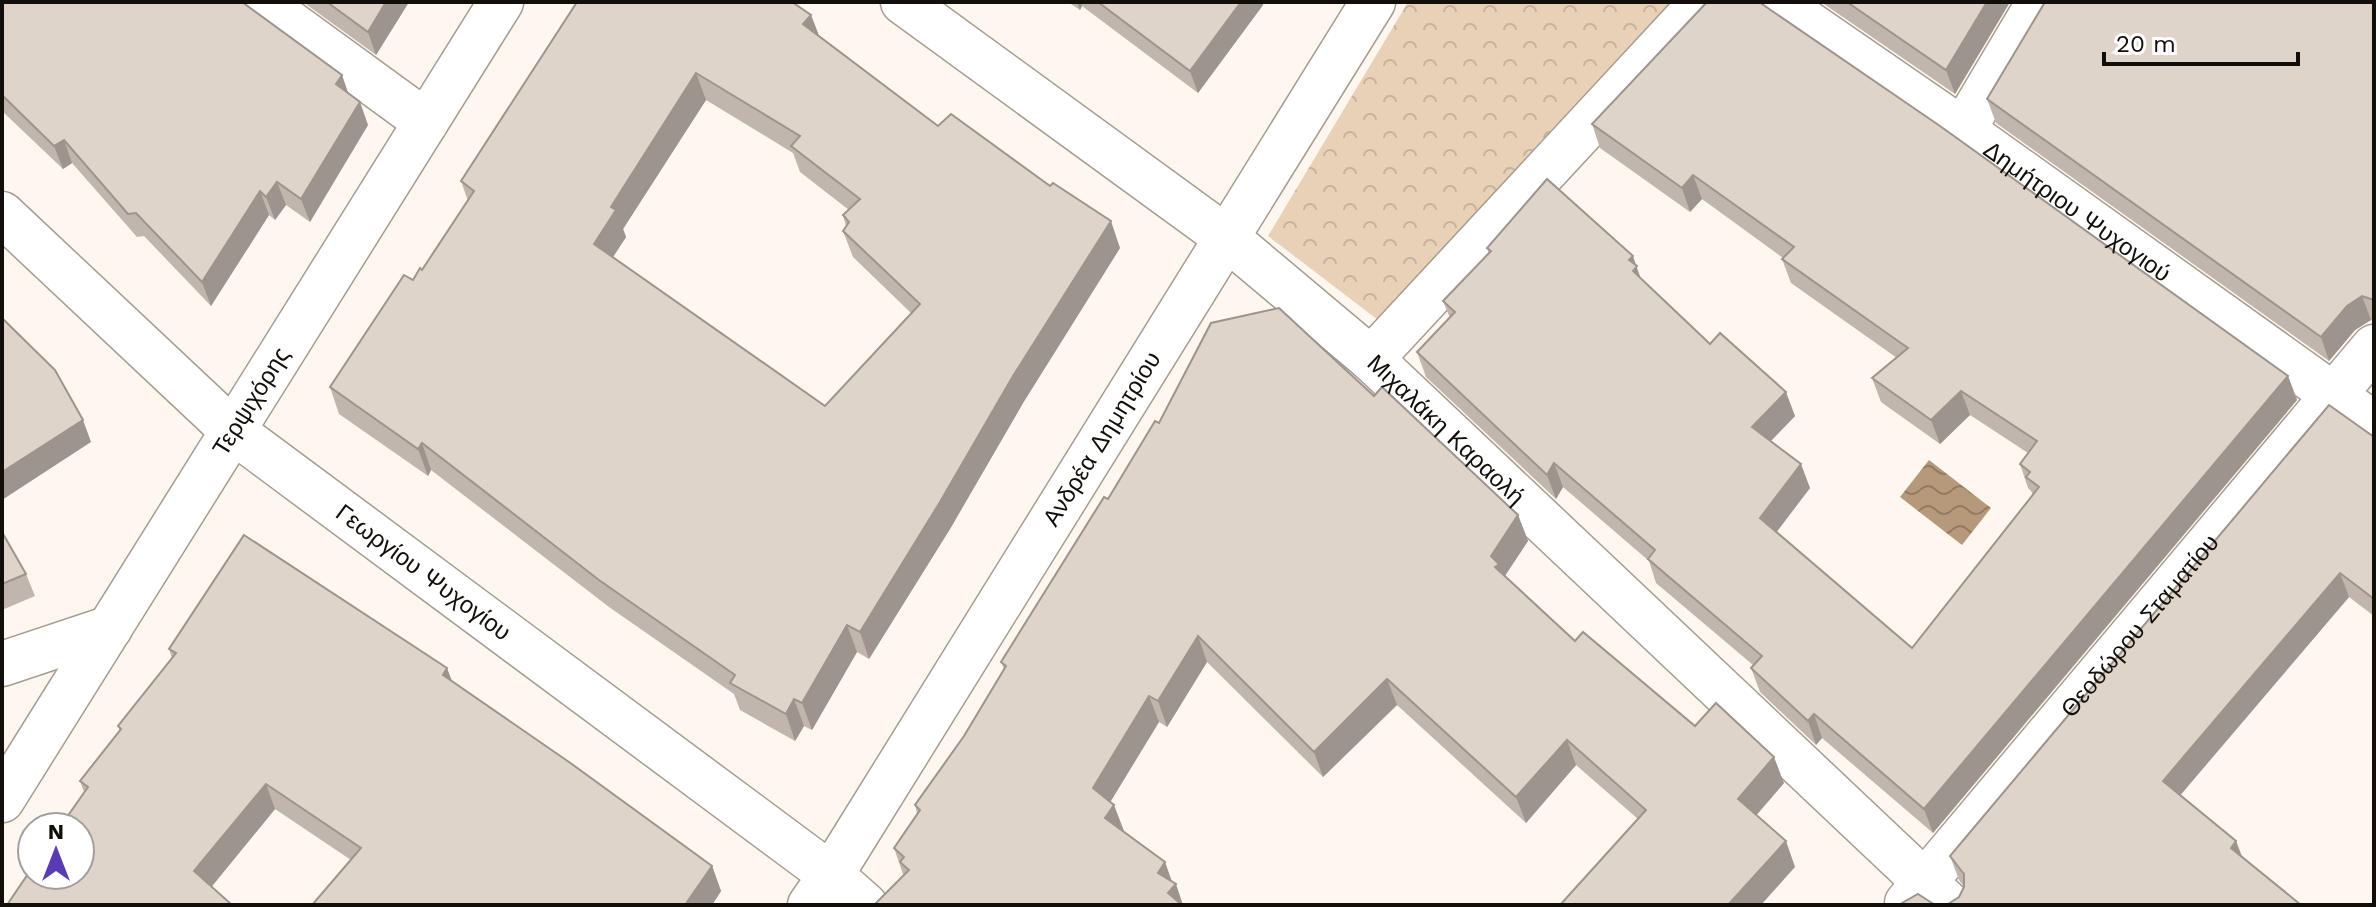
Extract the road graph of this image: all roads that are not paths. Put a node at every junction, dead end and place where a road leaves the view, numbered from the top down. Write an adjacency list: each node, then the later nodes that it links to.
1 (261, 2): 8 (street)
2 (501, 2): 8 (street, Τερψιχόρης)
3 (903, 2): 11 (street, Μιχαλάκη Καραολή)
4 (1373, 2): 11 (street, Ανδρέα Δημητρίου)
5 (1702, 2): 13 (street)
6 (1777, 2): 9 (street, Δημήτριου Ψυχογιού)
7 (2039, 2): 9 (street)
8 (426, 122): 16 (street, Τερψιχόρης)
9 (1963, 130): 14 (street, Δημήτριου Ψυχογιού)
10 (2, 214): 16 (street, Γεωργίου Ψυχογίου)
11 (1227, 238): 13 (street, Μιχαλάκη Καραολή); 20 (street, Ανδρέα Δημητρίου)
12 (2374, 347): 14 (street, Θεοδώρου Σταματίου)
13 (1371, 359): 21 (street, Μιχαλάκη Καραολή)
14 (2335, 396): 15 (street, Δημήτριου Ψυχογιού); 21 (street, Θεοδώρου Σταματίου)
15 (2374, 424)
16 (233, 431): 17 (street, Τερψιχόρης); 20 (street, Γεωργίου Ψυχογίου)
17 (110, 628): 18 (street); 19 (street, Τερψιχόρης)
18 (2, 664)
19 (2, 800)
20 (821, 890): 22 (street, Γεωργίου Ψυχογίου)
21 (1927, 898)
22 (865, 905)

